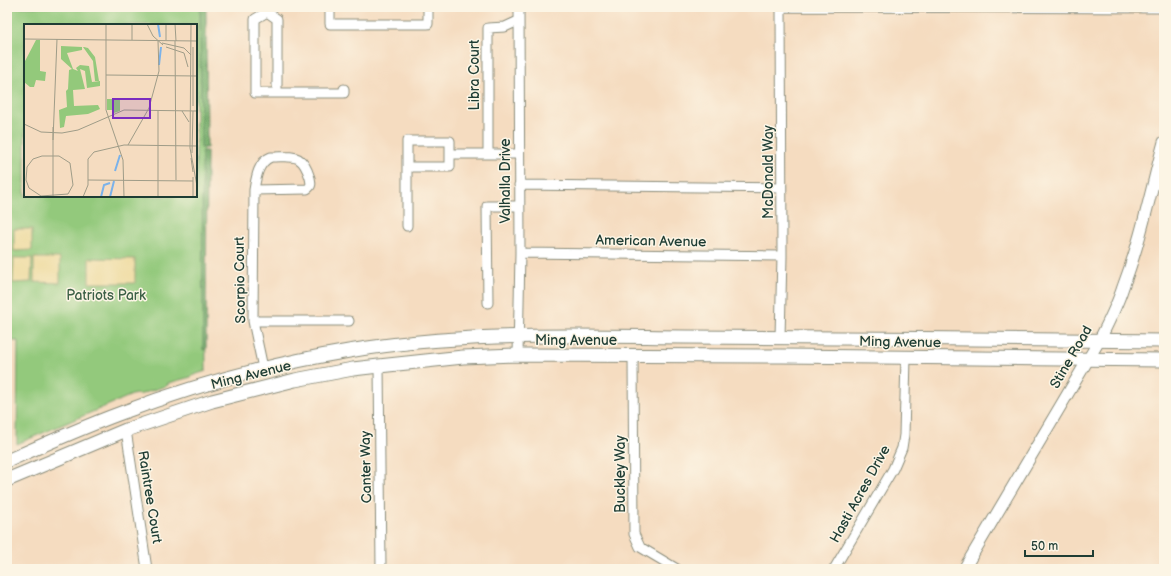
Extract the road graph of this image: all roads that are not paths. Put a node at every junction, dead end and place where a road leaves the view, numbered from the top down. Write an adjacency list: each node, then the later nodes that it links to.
1 (330, 7): 2 (street)
2 (428, 7)
3 (519, 7): 7 (street, Valhalla Drive)
4 (781, 7): 5 (street); 16 (street, McDonald Way)
5 (1164, 8)
6 (267, 9): 9 (street); 9 (street)
7 (518, 22): 12 (street, Libra Court); 13 (street, Valhalla Drive)
8 (344, 89): 9 (street)
9 (277, 93)
10 (1164, 142): 29 (street, Stine Road)
11 (450, 154): 12 (street); 14 (street); 14 (street)
12 (488, 154): 13 (street)
13 (519, 154): 15 (street, Valhalla Drive)
14 (407, 167): 19 (street)
15 (519, 185): 16 (street); 18 (street, Valhalla Drive)
16 (781, 188): 21 (street, McDonald Way)
17 (254, 190): 17 (street, Scorpio Court); 23 (street, Scorpio Court)
18 (519, 206): 20 (street, Valhalla Drive); 22 (street)
19 (408, 226)
20 (520, 253): 21 (street, American Avenue); 25 (street, Valhalla Drive)
21 (782, 256): 26 (street, McDonald Way)
22 (488, 303)
23 (253, 321): 24 (street); 40 (street, Scorpio Court)
24 (349, 321)
25 (519, 336): 26 (main road, Ming Avenue); 28 (main road, Ming Avenue); 32 (street, Valhalla Drive)
26 (780, 337): 27 (main road, Ming Avenue); 33 (main road)
27 (852, 338): 29 (main road, Ming Avenue); 35 (main road)
28 (437, 341): 31 (main road, Ming Avenue); 39 (main road)
29 (1099, 341): 30 (main road, Ming Avenue); 37 (street, Stine Road)
30 (1164, 341)
31 (372, 348): 40 (main road, Ming Avenue); 41 (main road)
32 (518, 355): 34 (main road, Ming Avenue); 39 (main road, Ming Avenue)
33 (695, 355): 34 (main road, Ming Avenue); 35 (main road, Ming Avenue)
34 (633, 356): 48 (street, Buckley Way)
35 (782, 356): 36 (main road, Ming Avenue)
36 (906, 358): 37 (main road, Ming Avenue); 49 (street, Hasti Acres Drive)
37 (1087, 359): 38 (main road, Ming Avenue); 50 (street, Stine Road)
38 (1164, 360)
39 (379, 366): 41 (main road, Ming Avenue); 47 (street, Canter Way)
40 (263, 368): 42 (main road, Ming Avenue)
41 (320, 375): 43 (main road, Ming Avenue)
42 (211, 382): 43 (main road); 44 (main road, Ming Avenue)
43 (126, 430): 45 (main road, Ming Avenue); 46 (street, Raintree Court)
44 (7, 461)
45 (7, 480)
46 (147, 569)
47 (381, 569)
48 (677, 569)
49 (834, 569)
50 (964, 569)

